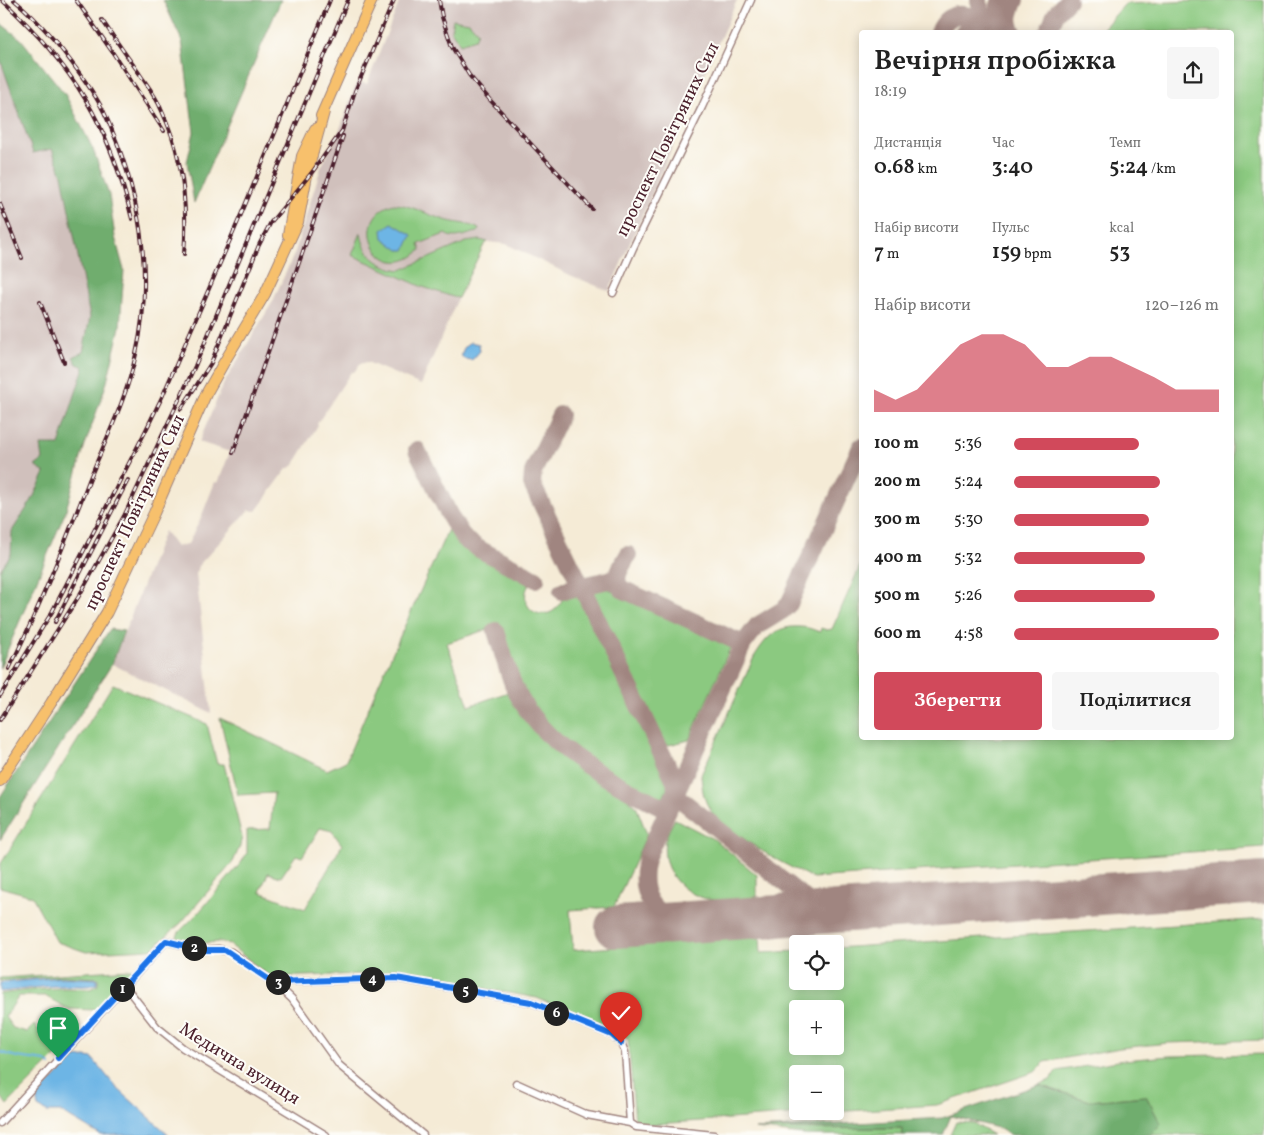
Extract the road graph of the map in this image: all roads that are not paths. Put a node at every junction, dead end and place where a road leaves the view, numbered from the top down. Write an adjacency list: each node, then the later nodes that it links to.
1 (372, 0): 4 (main road, проспект Повітряних Сил)
2 (751, 0): 3 (street, проспект Повітряних Сил)
3 (613, 293)
4 (0, 781)
5 (274, 982): 6 (street); 9 (street); 11 (street)
6 (125, 986): 8 (street); 10 (street, Медична вулиця)
7 (516, 1083): 9 (street)
8 (0, 1123)
9 (630, 1123): 12 (street)
10 (326, 1135)
11 (423, 1135)
12 (714, 1135)

